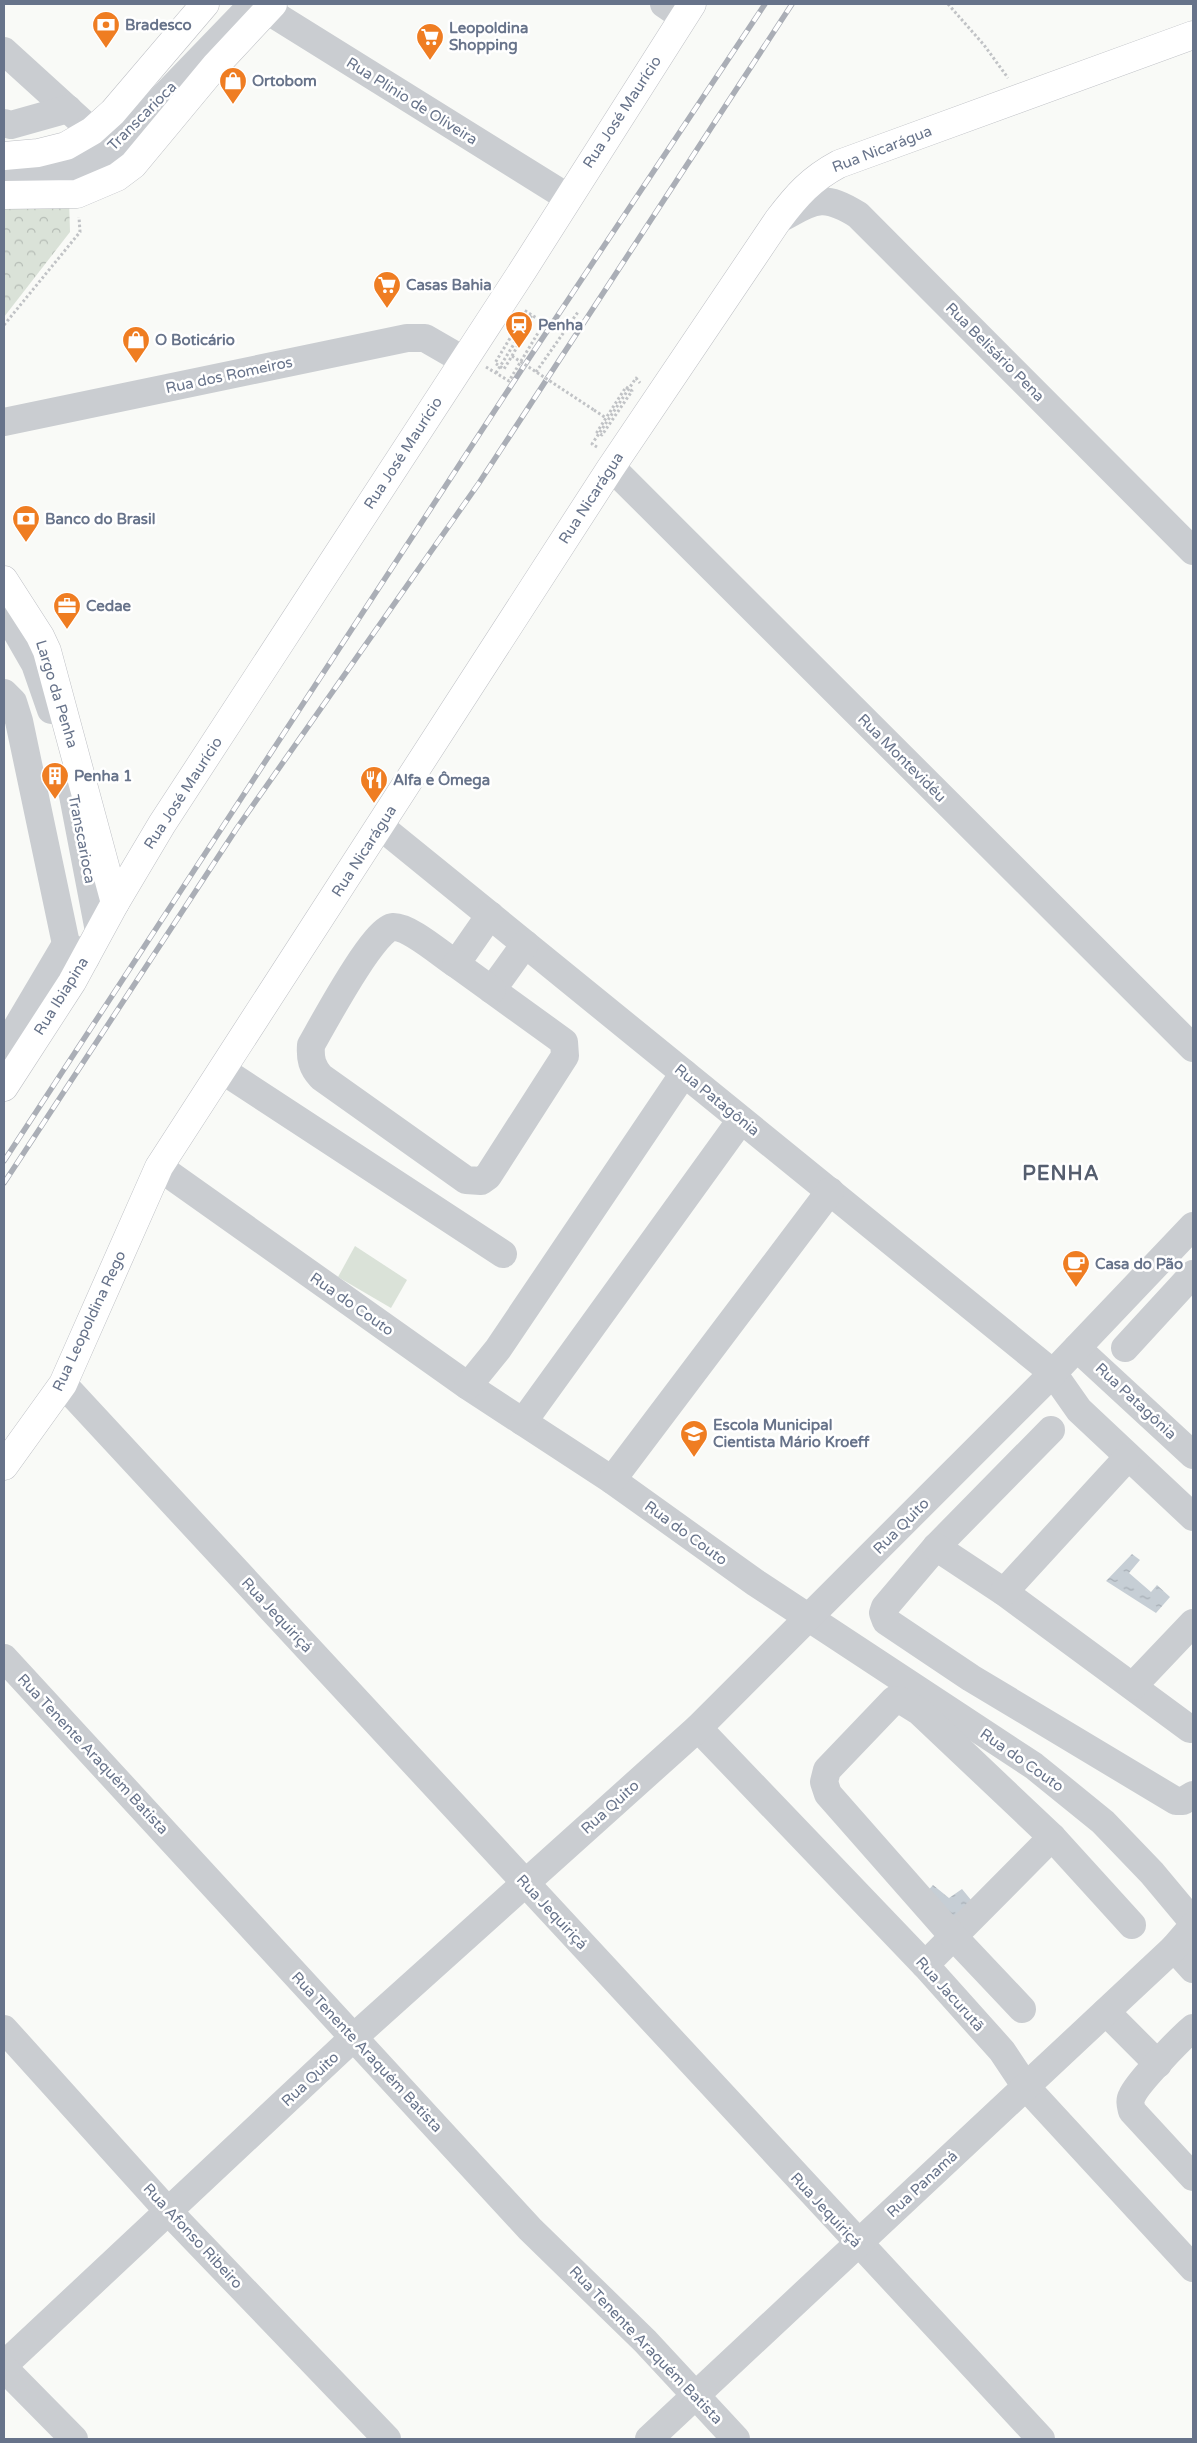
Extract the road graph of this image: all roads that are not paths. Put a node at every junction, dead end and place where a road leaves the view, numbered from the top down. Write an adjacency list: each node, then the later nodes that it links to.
1 (205, 4): 8 (main road)
2 (262, 5): 10 (street, Transcarioca); 11 (main road); 12 (street, Rua Plínio de Oliveira)
3 (679, 8): 12 (main road, Rua José Maurício)
4 (1193, 35): 13 (main road, Rua Nicarágua)
5 (4, 52): 6 (street)
6 (68, 109): 7 (street); 8 (street)
7 (4, 123)
8 (92, 131): 9 (main road)
9 (4, 156)
10 (4, 179)
11 (4, 195)
12 (567, 198): 22 (main road, Rua José Maurício)
13 (778, 220): 16 (main road, Rua Nicarágua); 17 (street, Rua Belisário Pena)
14 (451, 353): 15 (street, Rua dos Romeiros)
15 (4, 422)
16 (603, 458): 21 (main road, Rua Nicarágua); 29 (street, Rua Montevidéu)
17 (1193, 551)
18 (4, 580): 22 (main road, Largo da Penha)
19 (4, 610): 24 (street, Transcarioca)
20 (4, 693): 26 (street)
21 (380, 826): 23 (street, Rua Patagônia); 31 (main road, Rua Nicarágua)
22 (115, 903): 24 (main road, Rua Ibiapina)
23 (490, 915): 25 (street, Rua Patagônia); 27 (street)
24 (99, 931): 26 (main road, Rua Ibiapina)
25 (525, 944): 28 (street); 32 (street, Rua Patagônia)
26 (76, 951): 30 (street, Rua Ibiapina); 33 (main road, Rua Ibiapina)
27 (456, 964): 28 (street); 28 (street)
28 (492, 990)
29 (1193, 1048)
30 (4, 1049)
31 (222, 1070): 35 (main road, Rua Nicarágua); 38 (street)
32 (684, 1073): 34 (street, Rua Patagônia); 44 (street)
33 (4, 1087)
34 (742, 1120): 36 (street, Rua Patagônia); 45 (street)
35 (159, 1167): 43 (main road, Rua Leopoldina Rego); 44 (street, Rua do Couto)
36 (830, 1191): 42 (street, Rua Patagônia); 50 (street)
37 (1193, 1226): 40 (street, Rua Quito)
38 (502, 1254)
39 (1193, 1274): 41 (street)
40 (1077, 1348): 42 (street, Rua Quito); 47 (street, Rua Patagônia)
41 (1125, 1348)
42 (1054, 1373): 48 (street, Rua Patagônia); 54 (street, Rua Quito)
43 (64, 1384): 49 (main road, Rua Leopoldina Rego); 62 (street, Rua Jequiriçá)
44 (468, 1386): 45 (street, Rua do Couto)
45 (523, 1422): 50 (street, Rua do Couto)
46 (1051, 1430): 52 (street)
47 (1193, 1455)
48 (1128, 1457): 51 (street, Rua Patagônia); 53 (street)
49 (4, 1466)
50 (612, 1480): 54 (street, Rua do Couto)
51 (1193, 1517)
52 (936, 1547): 53 (street); 60 (street)
53 (1004, 1592): 57 (street)
54 (809, 1619): 58 (street, Rua Quito); 63 (street, Rua do Couto)
55 (1193, 1623): 57 (street)
56 (4, 1658): 74 (street, Rua Tenente Araquém Batista)
57 (1133, 1686): 59 (street)
58 (698, 1728): 62 (street, Rua Quito); 68 (street, Rua Jacurutã)
59 (1192, 1729)
60 (1193, 1795)
61 (1052, 1837): 64 (street); 66 (street); 66 (street)
62 (525, 1883): 74 (street, Rua Quito); 79 (street, Rua Jequiriçá)
63 (1193, 1922)
64 (1132, 1925)
65 (1193, 1926): 67 (street, Rua Panamá)
66 (953, 1936): 68 (street); 71 (street)
67 (1174, 1948): 69 (street); 70 (street, Rua Panamá)
68 (925, 1965): 76 (street, Rua Jacurutã)
69 (1193, 1969)
70 (1112, 2006): 75 (street); 76 (street, Rua Panamá)
71 (1022, 2009)
72 (1193, 2028): 75 (street)
73 (4, 2029): 78 (street, Rua Afonso Ribeiro)
74 (353, 2038): 78 (street, Rua Quito); 82 (street, Rua Tenente Araquém Batista)
75 (1163, 2058): 77 (street)
76 (1026, 2087): 79 (street, Rua Panamá); 80 (street, Rua Jacurutã)
77 (1193, 2178)
78 (168, 2211): 81 (street, Rua Quito); 84 (street, Rua Afonso Ribeiro)
79 (858, 2244): 82 (street, Rua Panamá); 87 (street, Rua Jequiriçá)
80 (1193, 2268)
81 (4, 2366): 83 (street)
82 (696, 2395): 85 (street, Rua Panamá); 86 (street, Rua Tenente Araquém Batista)
83 (74, 2439)
84 (387, 2439)
85 (649, 2439)
86 (736, 2439)
87 (1041, 2439)

